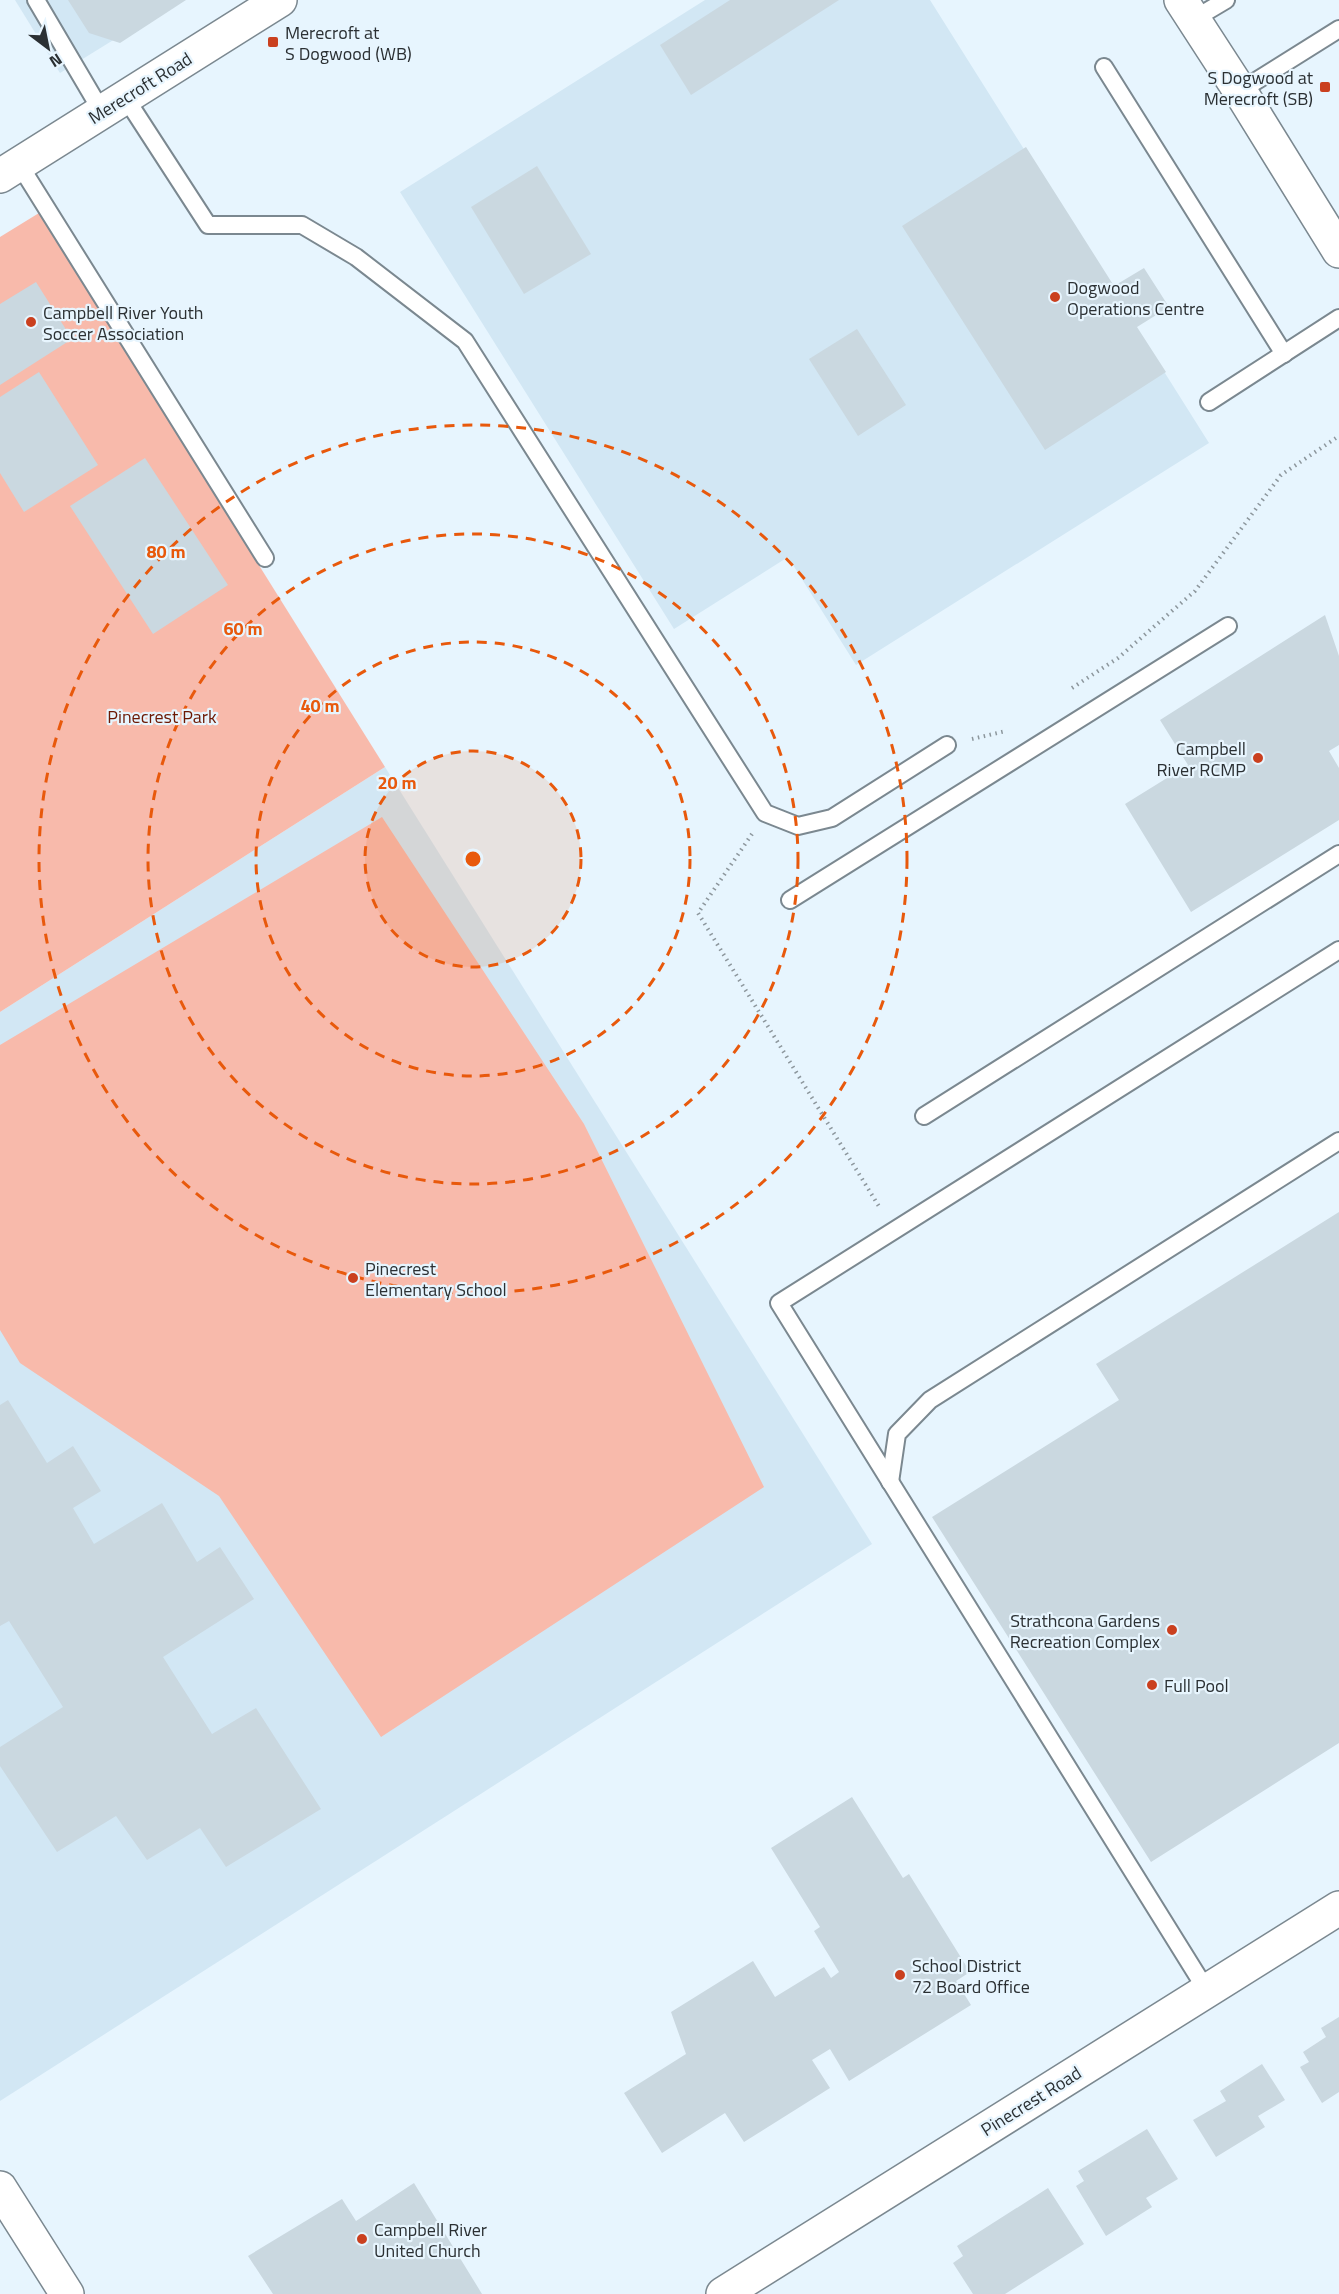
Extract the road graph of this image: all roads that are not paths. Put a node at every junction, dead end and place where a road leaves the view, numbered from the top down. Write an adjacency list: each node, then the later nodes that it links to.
1 (36, 0): 8 (lane)
2 (280, 0): 8 (street, Merecroft Road)
3 (1226, 0): 4 (lane)
4 (1187, 10): 7 (street)
5 (1339, 29): 7 (lane)
6 (1104, 67): 12 (lane)
7 (1240, 92): 10 (street)
8 (114, 104): 9 (street, Merecroft Road); 16 (lane)
9 (9, 170): 14 (lane)
10 (1339, 251)
11 (1339, 318): 12 (lane)
12 (1284, 354): 13 (lane)
13 (1209, 402)
14 (265, 558)
15 (1228, 626): 18 (lane)
16 (947, 745)
17 (1339, 854): 20 (lane)
18 (790, 900)
19 (1338, 954): 22 (lane)
20 (924, 1116)
21 (1339, 1141): 22 (lane)
22 (890, 1482): 24 (lane)
23 (1339, 1908): 24 (street, Pinecrest Road)
24 (1207, 1991): 27 (street, Pinecrest Road)
25 (0, 2188): 26 (street)
26 (67, 2294)
27 (723, 2294)

